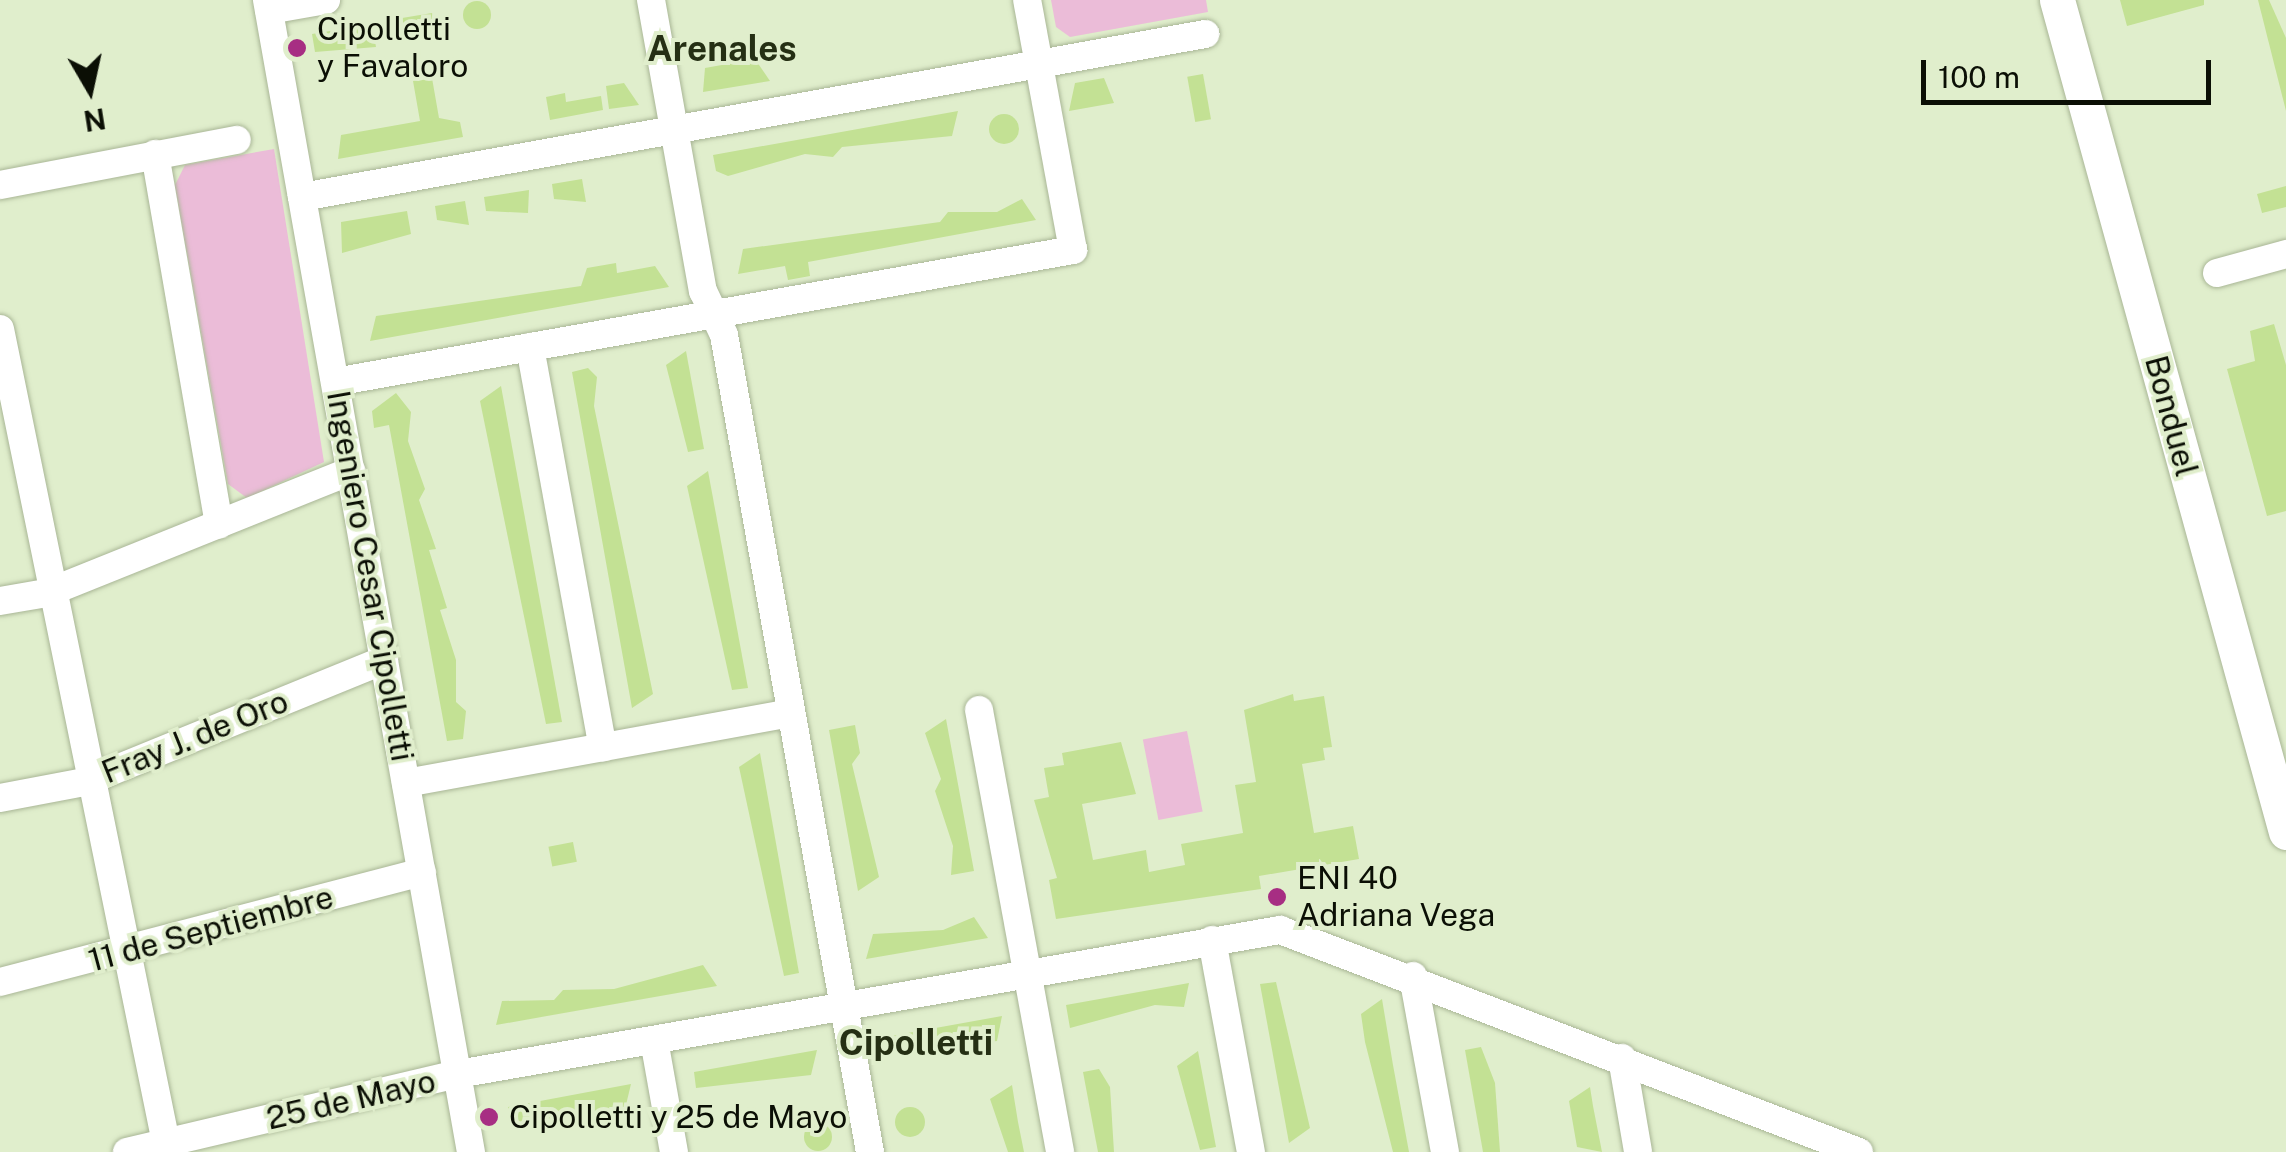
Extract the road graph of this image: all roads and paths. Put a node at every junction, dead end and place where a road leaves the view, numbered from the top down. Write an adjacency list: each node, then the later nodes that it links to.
1 (326, 0): 5 (street)
2 (651, 0): 8 (street)
3 (1027, 0): 7 (street)
4 (2057, 0): 30 (main road, Bonduel)
5 (268, 5): 12 (street, Ingeniero Cesar Cipolletti)
6 (1205, 34): 7 (street)
7 (1039, 64): 8 (street); 15 (street)
8 (674, 130): 12 (street); 15 (street)
9 (237, 140): 10 (street)
10 (154, 154): 11 (street); 20 (street)
11 (0, 185)
12 (302, 197): 18 (street, Ingeniero Cesar Cipolletti)
13 (2286, 254): 14 (street)
14 (2217, 273)
15 (714, 314): 17 (street); 25 (street)
16 (0, 329): 21 (street)
17 (530, 347): 18 (street); 26 (street)
18 (335, 382): 19 (street, Ingeniero Cesar Cipolletti)
19 (351, 471): 20 (street); 23 (street, Ingeniero Cesar Cipolletti)
20 (220, 525): 21 (street)
21 (47, 593): 22 (street); 27 (street)
22 (0, 601)
23 (384, 660): 27 (street, Fray J. de Oro); 28 (street, Ingeniero Cesar Cipolletti)
24 (980, 710): 34 (street)
25 (791, 713): 26 (street); 37 (street)
26 (604, 747): 28 (street)
27 (85, 782): 29 (street, Fray J. de Oro); 33 (street)
28 (406, 783): 31 (street, Ingeniero Cesar Cipolletti)
29 (0, 798)
30 (2286, 832)
31 (422, 872): 33 (street, 11 de Septiembre); 40 (street, Ingeniero Cesar Cipolletti)
32 (1212, 940): 34 (street, 25 de Mayo); 35 (street, 25 de Mayo); 48 (street)
33 (121, 954): 36 (street, 11 de Septiembre); 41 (street)
34 (1027, 973): 37 (street, 25 de Mayo); 47 (street)
35 (1412, 976): 39 (street, 25 de Mayo); 49 (street)
36 (0, 982)
37 (844, 1006): 38 (street, 25 de Mayo); 46 (street)
38 (654, 1040): 40 (street, 25 de Mayo); 45 (street)
39 (1622, 1058): 42 (street, 25 de Mayo); 50 (street)
40 (458, 1074): 41 (street, 25 de Mayo); 44 (street, Ingeniero Cesar Cipolletti)
41 (166, 1143): 43 (street, 25 de Mayo)
42 (1828, 1146): 51 (street, 25 de Mayo)
43 (127, 1152)
44 (471, 1152)
45 (674, 1152)
46 (870, 1152)
47 (1060, 1152)
48 (1251, 1152)
49 (1444, 1152)
50 (1638, 1152)
51 (1859, 1152)

